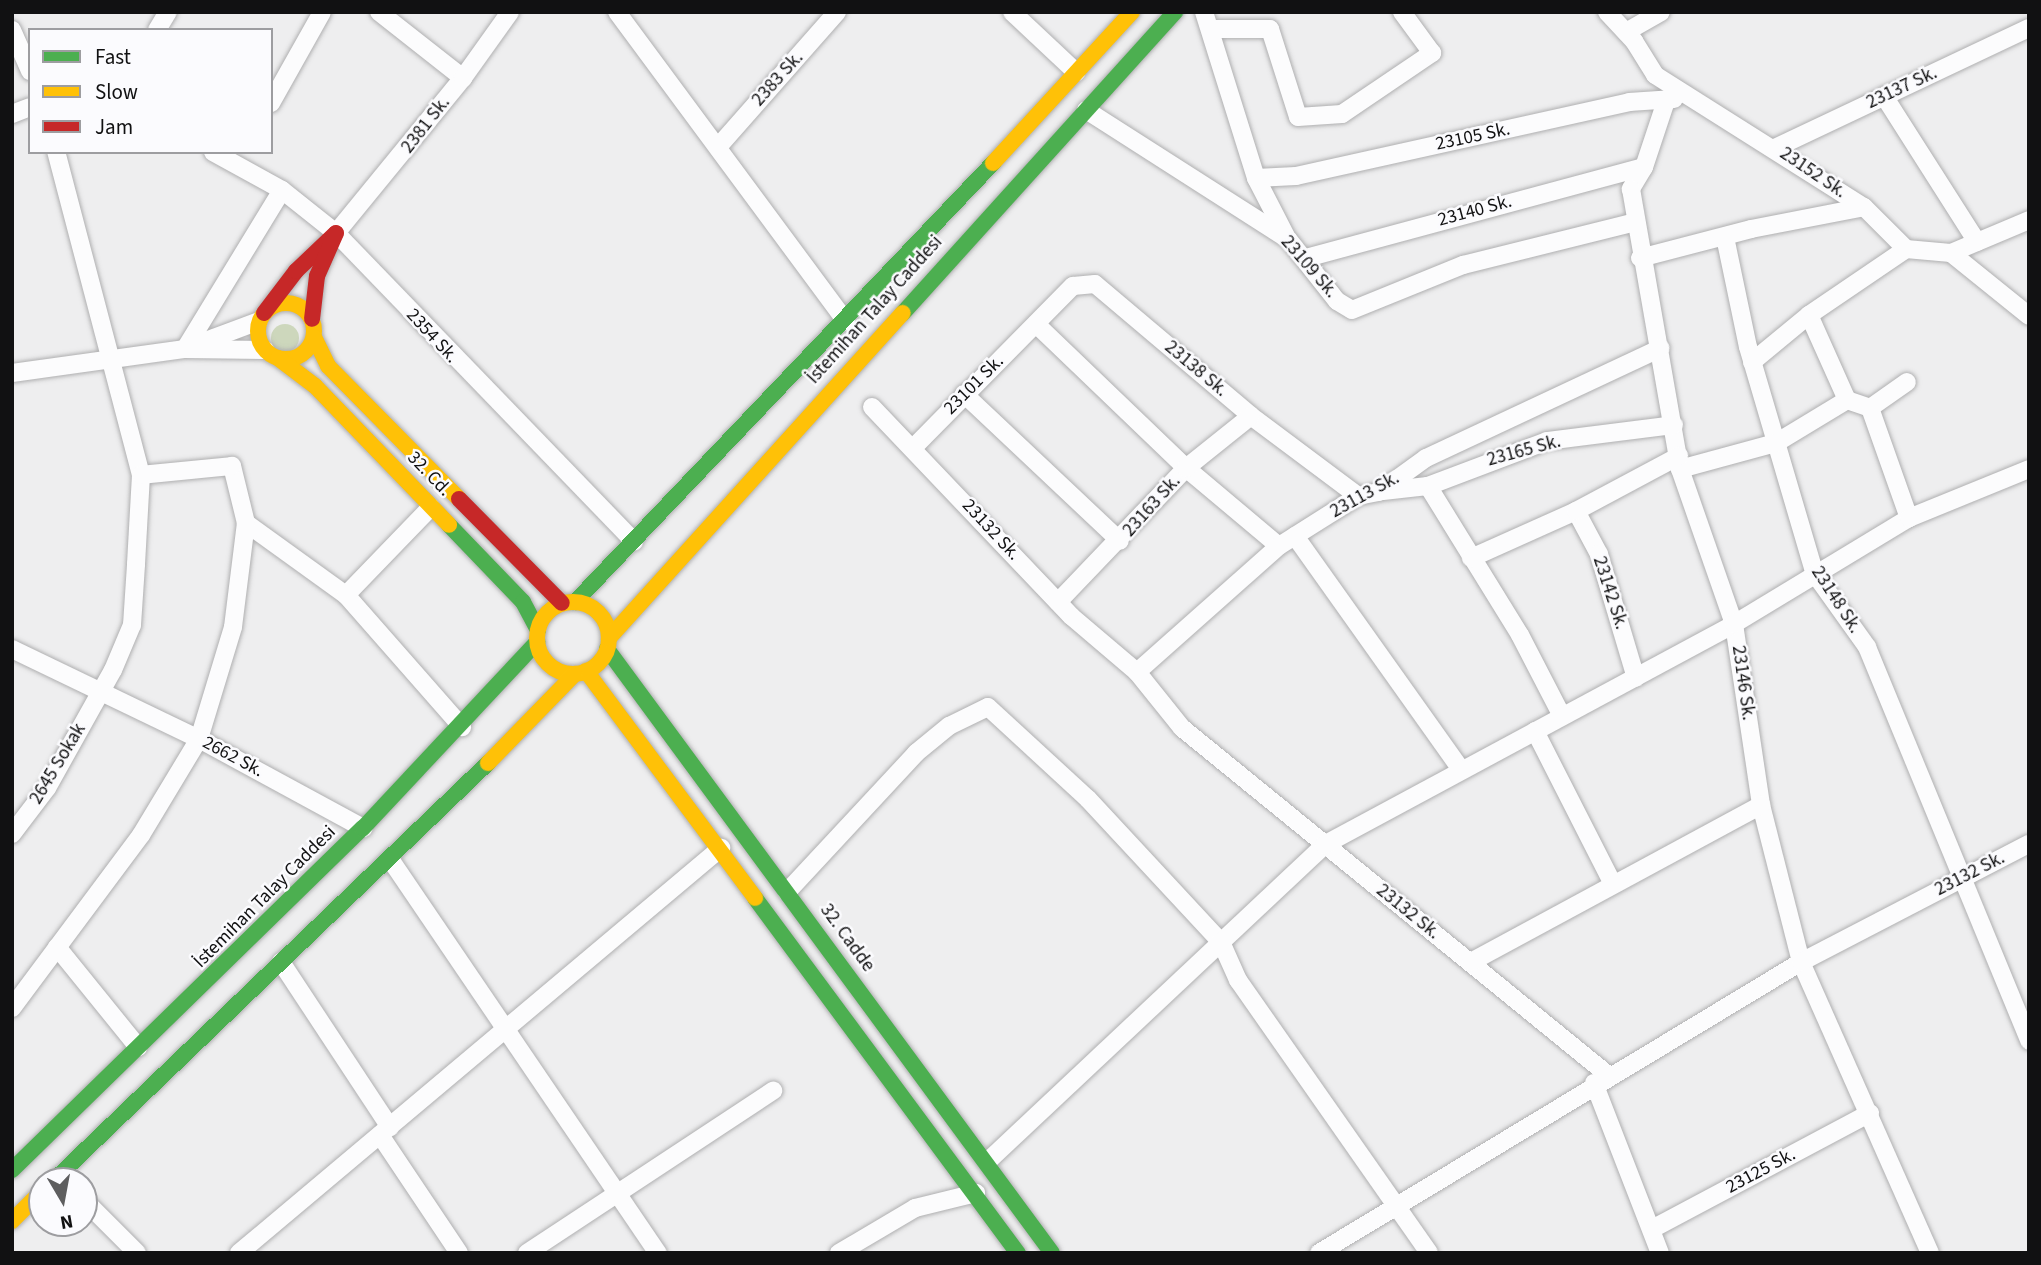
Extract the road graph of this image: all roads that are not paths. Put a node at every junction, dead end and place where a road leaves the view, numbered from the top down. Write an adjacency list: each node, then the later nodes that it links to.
1 (168, 12): 14 (street)
2 (322, 12): 23 (street)
3 (379, 12): 20 (street)
4 (617, 12): 26 (street)
5 (837, 12): 26 (street, 2383 Sk.)
6 (1012, 12): 19 (street)
7 (1132, 12): 19 (main road, İstemihan Talay Caddesi)
8 (1175, 12): 25 (main road, İstemihan Talay Caddesi)
9 (1402, 12): 13 (street)
10 (1607, 12): 17 (street, 23152 Sk.)
11 (1661, 12): 17 (street)
12 (509, 13): 20 (street, 2381 Sk.)
13 (1207, 21): 31 (street)
14 (158, 28)
15 (2029, 28): 22 (street, 23137 Sk.)
16 (12, 30): 18 (street)
17 (1626, 32): 21 (street, 23152 Sk.)
18 (28, 66)
19 (1076, 72): 48 (main road, İstemihan Talay Caddesi)
20 (463, 79): 36 (street, 2381 Sk.)
21 (1690, 96): 24 (street, 23105 Sk.); 27 (street, 23152 Sk.)
22 (1884, 96): 27 (street, 23137 Sk.); 39 (street)
23 (273, 99)
24 (1666, 102): 30 (street, 23146 Sk.); 31 (street, 23105 Sk.)
25 (1086, 110): 38 (street, 23109 Sk.); 88 (main road, İstemihan Talay Caddesi)
26 (718, 146): 48 (street)
27 (1775, 148): 33 (street, 23152 Sk.)
28 (57, 154): 54 (street, 2645 Sokak)
29 (241, 157): 32 (street, 2354 Sk.)
30 (1644, 167): 35 (street, 23146 Sk.); 42 (street, 23140 Sk.)
31 (1256, 178): 38 (street)
32 (282, 190): 36 (street, 2354 Sk.); 52 (street)
33 (1864, 208): 37 (street); 40 (street, 23152 Sk.)
34 (2029, 220): 39 (street)
35 (1635, 222): 42 (street, 23109 Sk.); 43 (street, 23146 Sk.)
36 (336, 233): 46 (main road); 47 (main road); 79 (street, 2354 Sk.)
37 (1726, 237): 43 (street); 55 (street, 23148 Sk.)
38 (1287, 239): 42 (street, 23109 Sk.)
39 (1977, 242): 41 (street)
40 (1906, 248): 41 (street); 44 (street)
41 (1951, 253): 45 (street)
42 (1306, 258)
43 (1640, 258): 51 (street, 23146 Sk.)
44 (1809, 315): 55 (street); 59 (street)
45 (2029, 316)
46 (262, 317): 47 (main road); 52 (street); 53 (main road)
47 (312, 319): 50 (main road)
48 (846, 323): 79 (main road, İstemihan Talay Caddesi)
49 (1036, 324): 58 (street, 23101 Sk.); 62 (street, 23138 Sk.); 67 (street)
50 (314, 338): 53 (main road); 84 (main road, 32. Cd.)
51 (1661, 348): 63 (street, 23146 Sk.); 71 (street, 23113 Sk.)
52 (185, 349): 53 (street); 54 (street)
53 (272, 354): 73 (main road, 32. Cd.)
54 (110, 360): 56 (street); 69 (street, 2645 Sokak)
55 (1752, 362): 64 (street, 23148 Sk.)
56 (12, 373)
57 (1907, 382): 61 (street)
58 (964, 394): 65 (street, 23101 Sk.); 78 (street)
59 (1847, 400): 61 (street); 64 (street)
60 (872, 407): 65 (street, 23132 Sk.)
61 (1870, 408): 75 (street)
62 (1251, 416): 67 (street, 23163 Sk.); 72 (street, 23138 Sk.)
63 (1674, 425): 66 (street, 23146 Sk.); 70 (street, 23165 Sk.)
64 (1776, 443): 66 (street); 82 (street, 23148 Sk.)
65 (913, 448): 85 (street, 23132 Sk.)
66 (1680, 462): 74 (street); 86 (street, 23146 Sk.)
67 (1186, 468): 78 (street, 23163 Sk.); 80 (street)
68 (2029, 469): 75 (street)
69 (141, 475): 76 (street); 93 (street, 2645 Sokak)
70 (1428, 486): 71 (street, 23165 Sk.); 81 (street)
71 (1379, 492): 72 (street, 23113 Sk.)
72 (1358, 496): 77 (street, 23113 Sk.)
73 (431, 507): 83 (street); 87 (main road, 32. Cd.)
74 (1576, 511): 81 (street); 92 (street, 23142 Sk.)
75 (1909, 518): 82 (street)
76 (246, 523): 83 (street); 97 (street)
77 (1296, 536): 80 (street, 23113 Sk.); 98 (street)
78 (1120, 541): 85 (street, 23163 Sk.)
79 (634, 542): 84 (main road, İstemihan Talay Caddesi)
80 (1279, 546): 91 (street, 23113 Sk.)
81 (1471, 558): 94 (street)
82 (1815, 574): 86 (street); 106 (street, 23148 Sk.)
83 (346, 595): 95 (street)
84 (568, 602): 87 (main road); 88 (main road)
85 (1058, 602): 91 (street, 23132 Sk.)
86 (1734, 624): 92 (street); 99 (street, 23146 Sk.)
87 (537, 636): 90 (main road); 95 (main road, İstemihan Talay Caddesi)
88 (608, 643): 90 (main road); 108 (main road, 32. Cadde)
89 (12, 649): 93 (street, 2662 Sk.)
90 (581, 672): 104 (main road); 105 (main road)
91 (1137, 672): 103 (street, 23132 Sk.)
92 (1636, 678): 94 (street)
93 (101, 692): 97 (street, 2662 Sk.); 101 (street, 2645 Sokak)
94 (1562, 716): 96 (street)
95 (462, 727): 100 (main road, İstemihan Talay Caddesi)
96 (1535, 731): 98 (street); 107 (street)
97 (199, 739): 100 (street, 2662 Sk.); 110 (street)
98 (1461, 770): 103 (street)
99 (1761, 805): 107 (street); 113 (street, 23146 Sk.)
100 (363, 828): 117 (main road, İstemihan Talay Caddesi)
101 (12, 834)
102 (2029, 844): 106 (street, 23132 Sk.)
103 (1324, 845): 109 (street); 112 (street, 23132 Sk.)
104 (721, 848): 115 (street); 125 (main road)
105 (390, 859): 111 (main road); 115 (street)
106 (1962, 877): 113 (street, 23132 Sk.); 116 (street, 23148 Sk.)
107 (1612, 882): 112 (street)
108 (787, 892): 109 (street); 122 (main road, 32. Cadde)
109 (1221, 942): 122 (street); 128 (street)
110 (57, 947): 114 (street); 117 (street)
111 (281, 962): 121 (street); 123 (main road)
112 (1471, 962): 118 (street, 23132 Sk.)
113 (1801, 962): 118 (street, 23132 Sk.); 120 (street, 23146 Sk.)
114 (12, 1008)
115 (507, 1026): 121 (street); 126 (street)
116 (2029, 1041)
117 (138, 1047): 124 (main road, İstemihan Talay Caddesi)
118 (1601, 1079): 128 (street); 131 (street)
119 (774, 1091): 126 (street)
120 (1870, 1113): 131 (street, 23125 Sk.); 143 (street, 23146 Sk.)
121 (385, 1131): 133 (street); 134 (street)
122 (987, 1163): 139 (main road, 32. Cadde)
123 (71, 1167)
124 (12, 1170)
125 (976, 1193): 137 (street); 138 (main road)
126 (618, 1194): 135 (street); 136 (street)
127 (28, 1205): 130 (main road)
128 (1397, 1206): 140 (street); 141 (street)
129 (98, 1214): 132 (street)
130 (12, 1221)
131 (1652, 1229): 142 (street)
132 (138, 1253)
133 (239, 1253)
134 (459, 1253)
135 (527, 1253)
136 (658, 1253)
137 (839, 1253)
138 (1018, 1253)
139 (1052, 1253)
140 (1319, 1253)
141 (1429, 1253)
142 (1660, 1253)
143 (1930, 1253)

